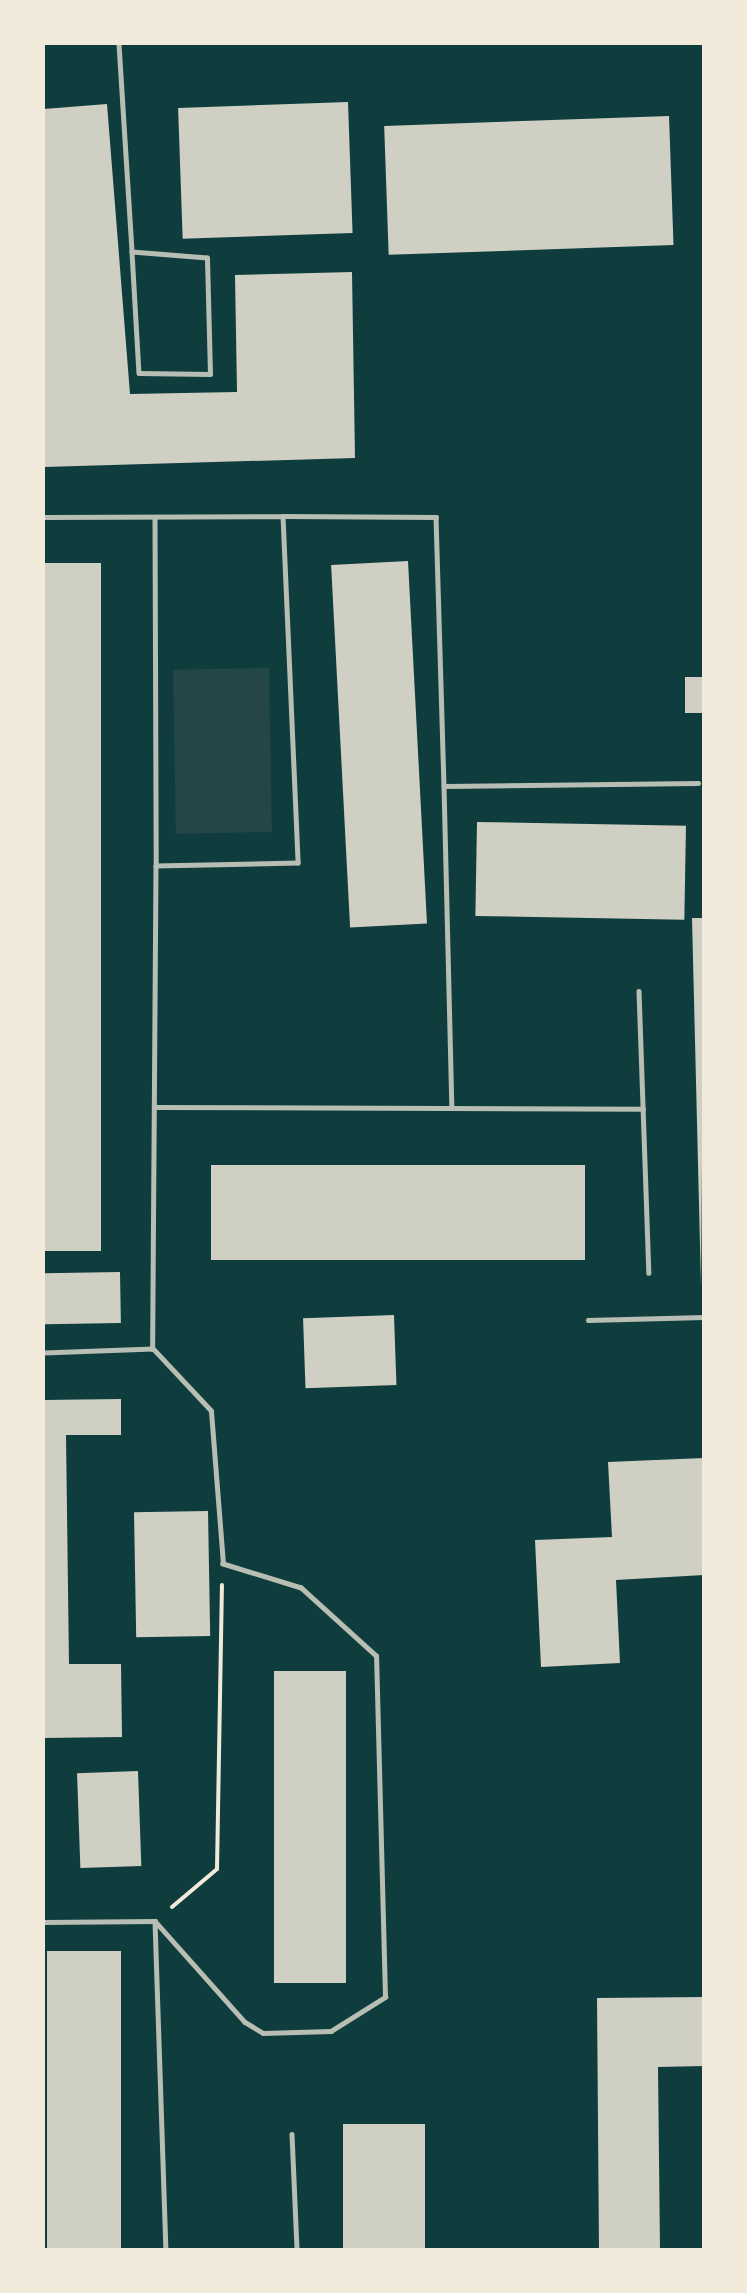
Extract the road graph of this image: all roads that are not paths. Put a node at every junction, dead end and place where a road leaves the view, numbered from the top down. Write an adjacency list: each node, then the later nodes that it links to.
1 (118, 44): 2 (lane)
2 (132, 252): 2 (lane)
3 (283, 516): 5 (lane); 7 (lane); 8 (lane)
4 (44, 517): 5 (lane)
5 (155, 517): 8 (lane)
6 (698, 783): 7 (lane)
7 (444, 786): 11 (lane)
8 (156, 866): 10 (lane)
9 (639, 991): 12 (lane)
10 (154, 1107): 11 (lane); 16 (lane)
11 (452, 1108): 12 (lane)
12 (643, 1109): 13 (lane)
13 (649, 1273)
14 (704, 1317): 15 (lane)
15 (588, 1320)
16 (153, 1349): 17 (lane); 18 (lane)
17 (44, 1353)
18 (155, 1921): 19 (lane); 21 (lane)
19 (44, 1922)
20 (292, 2134): 22 (lane)
21 (166, 2250)
22 (297, 2250)

